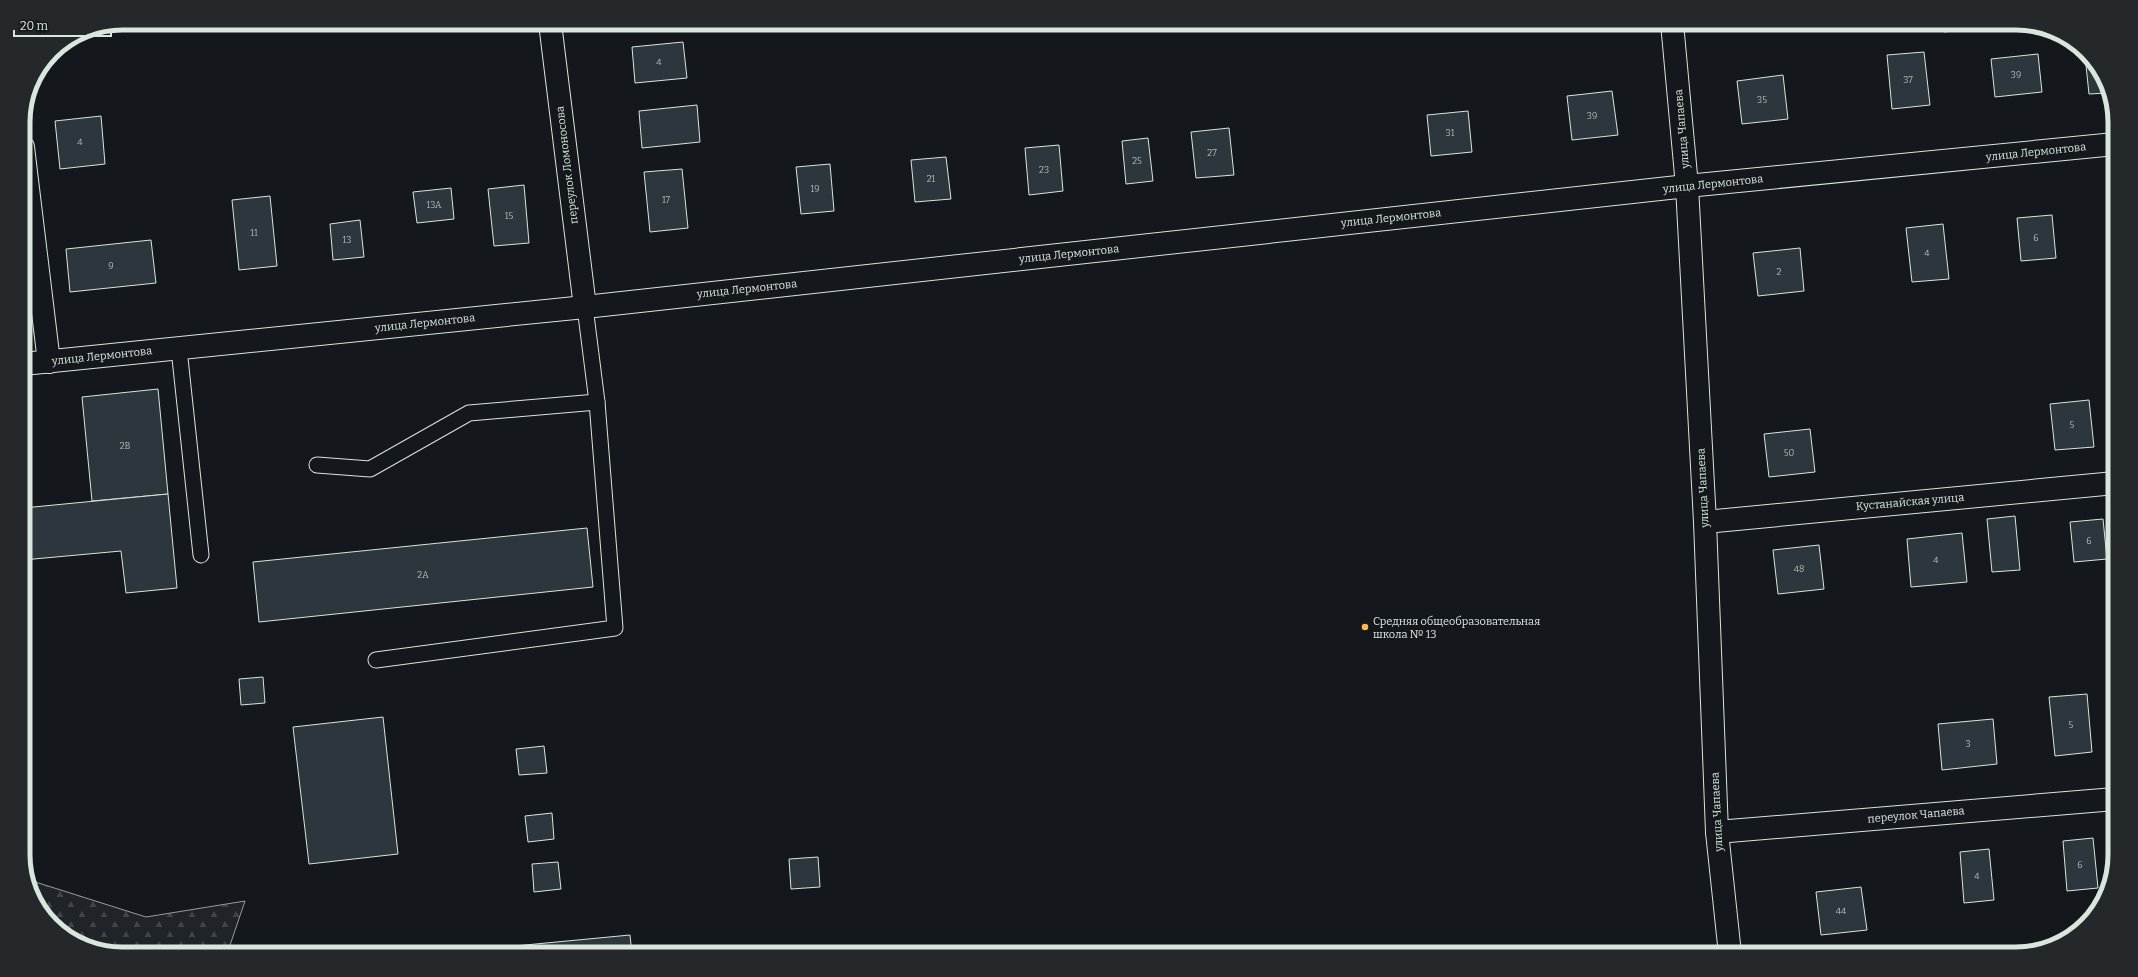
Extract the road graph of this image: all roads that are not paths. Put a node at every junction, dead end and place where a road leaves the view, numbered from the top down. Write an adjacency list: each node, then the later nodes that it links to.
1 (551, 30): 6 (street, переулок Ломоносова)
2 (1673, 30): 4 (street, улица Чапаева)
3 (2108, 145): 4 (street, улица Лермонтова)
4 (1687, 186): 6 (street, улица Лермонтова); 13 (street, улица Чапаева)
5 (30, 205): 8 (street)
6 (585, 306): 7 (street, улица Лермонтова); 10 (lane)
7 (178, 349): 8 (street, улица Лермонтова); 14 (lane)
8 (49, 362): 9 (street, улица Лермонтова)
9 (30, 363)
10 (597, 402): 11 (lane); 15 (lane)
11 (317, 466)
12 (2108, 484): 13 (street, Кустанайская улица)
13 (1705, 522): 17 (street, улица Чапаева)
14 (201, 555)
15 (376, 660)
16 (2108, 800): 17 (street, переулок Чапаева)
17 (1717, 832): 18 (street, улица Чапаева)
18 (1729, 947)

